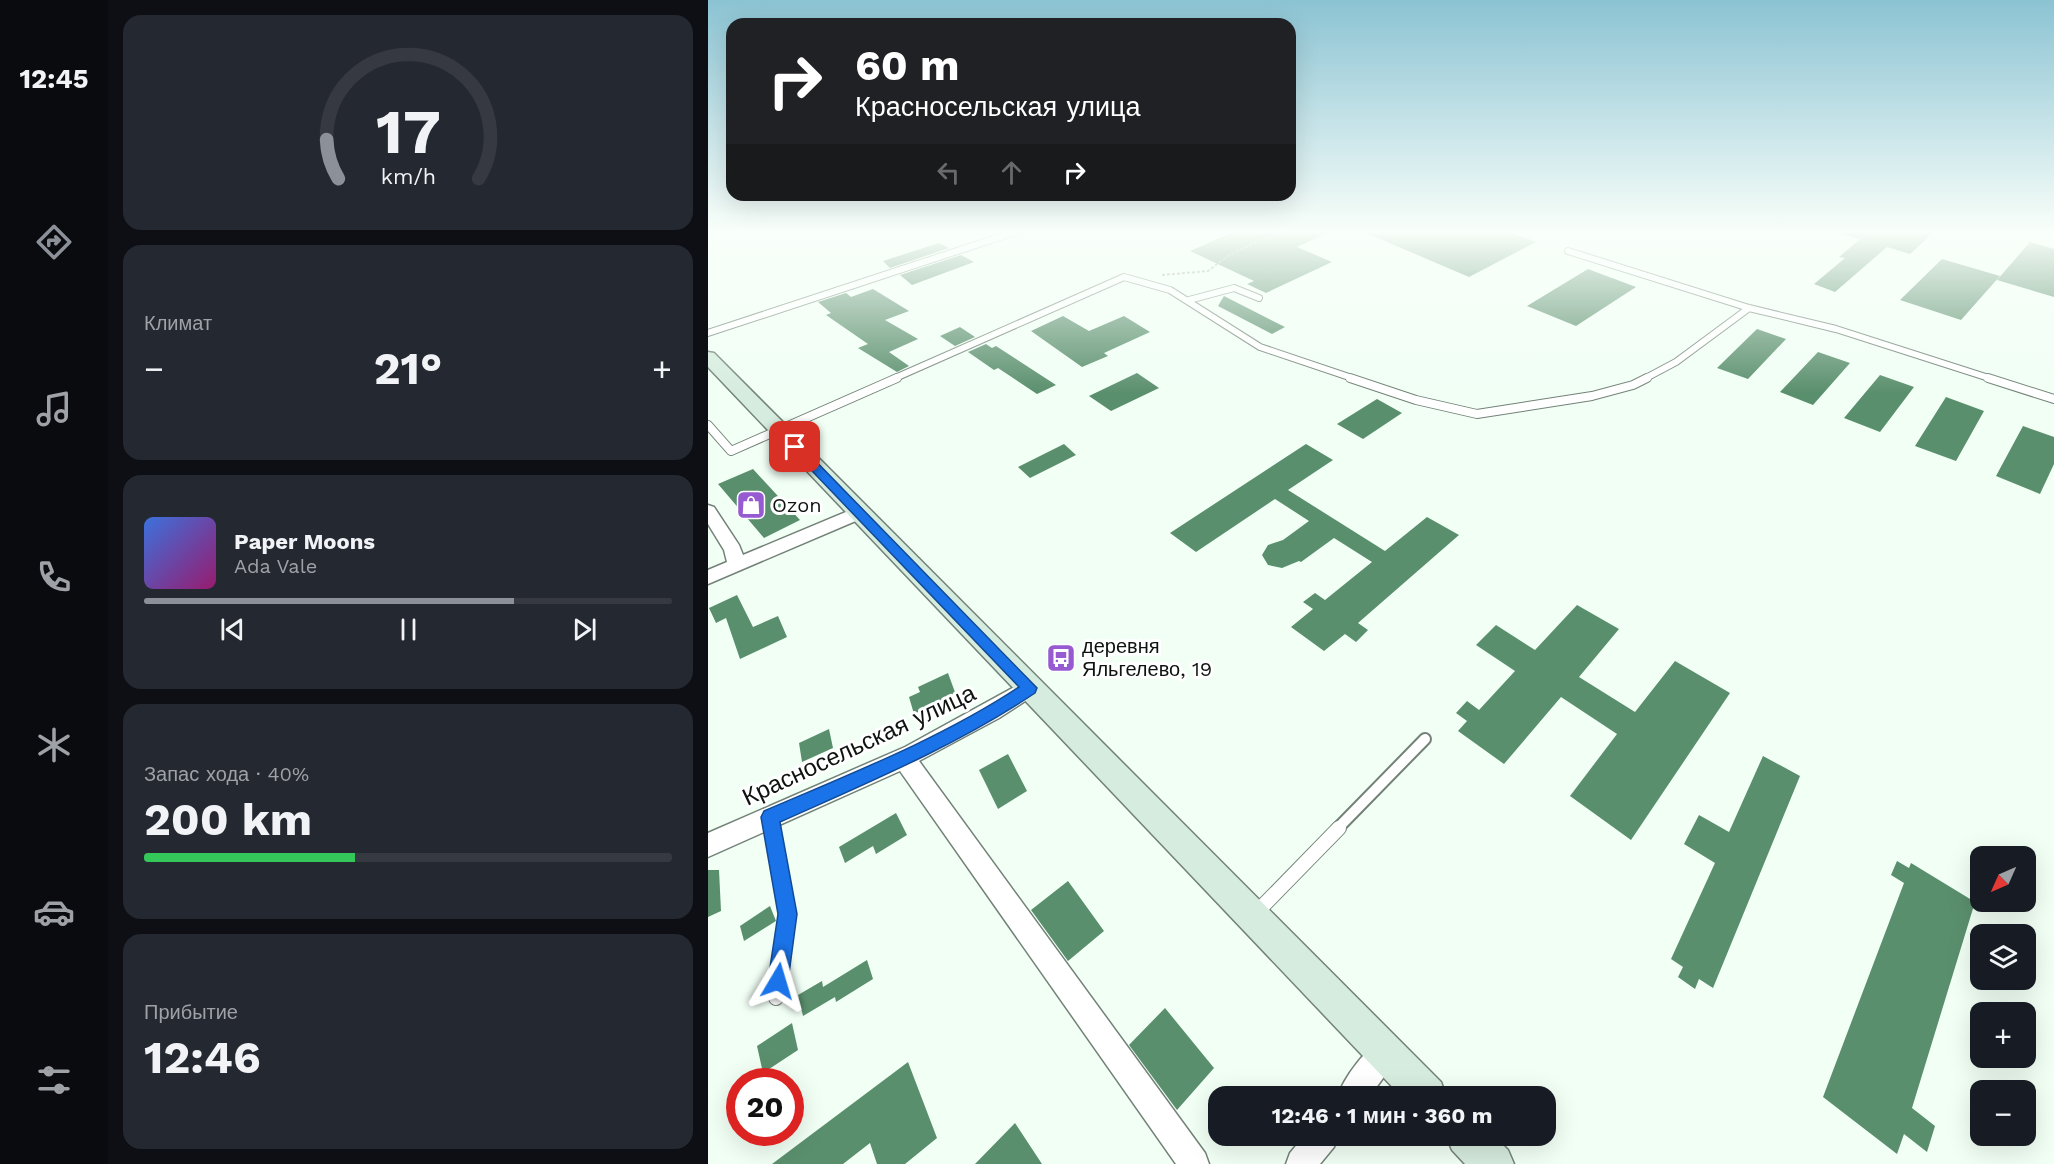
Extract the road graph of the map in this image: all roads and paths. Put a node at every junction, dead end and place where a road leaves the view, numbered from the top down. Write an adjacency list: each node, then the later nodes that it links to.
1 (856, 284): 8 (lane)
2 (1107, 284): 12 (lane)
3 (1150, 284): 6 (lane)
4 (1674, 284): 7 (lane)
5 (1259, 298): 6 (lane)
6 (1189, 300): 7 (lane)
7 (1749, 308): 10 (lane)
8 (708, 333)
9 (708, 357): 12 (main road)
10 (2054, 399)
11 (708, 425): 13 (lane)
12 (778, 430): 13 (lane); 16 (main road)
13 (731, 451): 14 (lane)
14 (737, 458)
15 (708, 512): 17 (street)
16 (859, 513): 17 (street); 19 (main road)
17 (736, 566): 18 (street)
18 (708, 577)
19 (1029, 688): 21 (street, Красносельская улица); 24 (main road)
20 (1425, 739): 24 (lane)
21 (904, 758): 22 (street, Красносельская улица); 31 (street)
22 (770, 817): 23 (street, Красносельская улица); 25 (lane)
23 (708, 845)
24 (1252, 917): 26 (main road)
25 (776, 998)
26 (1384, 1053): 27 (street); 28 (main road)
27 (1359, 1086)
28 (1417, 1086)
29 (1315, 1146): 32 (street)
30 (1476, 1146): 33 (main road)
31 (1194, 1164)
32 (1301, 1164)
33 (1494, 1164)

